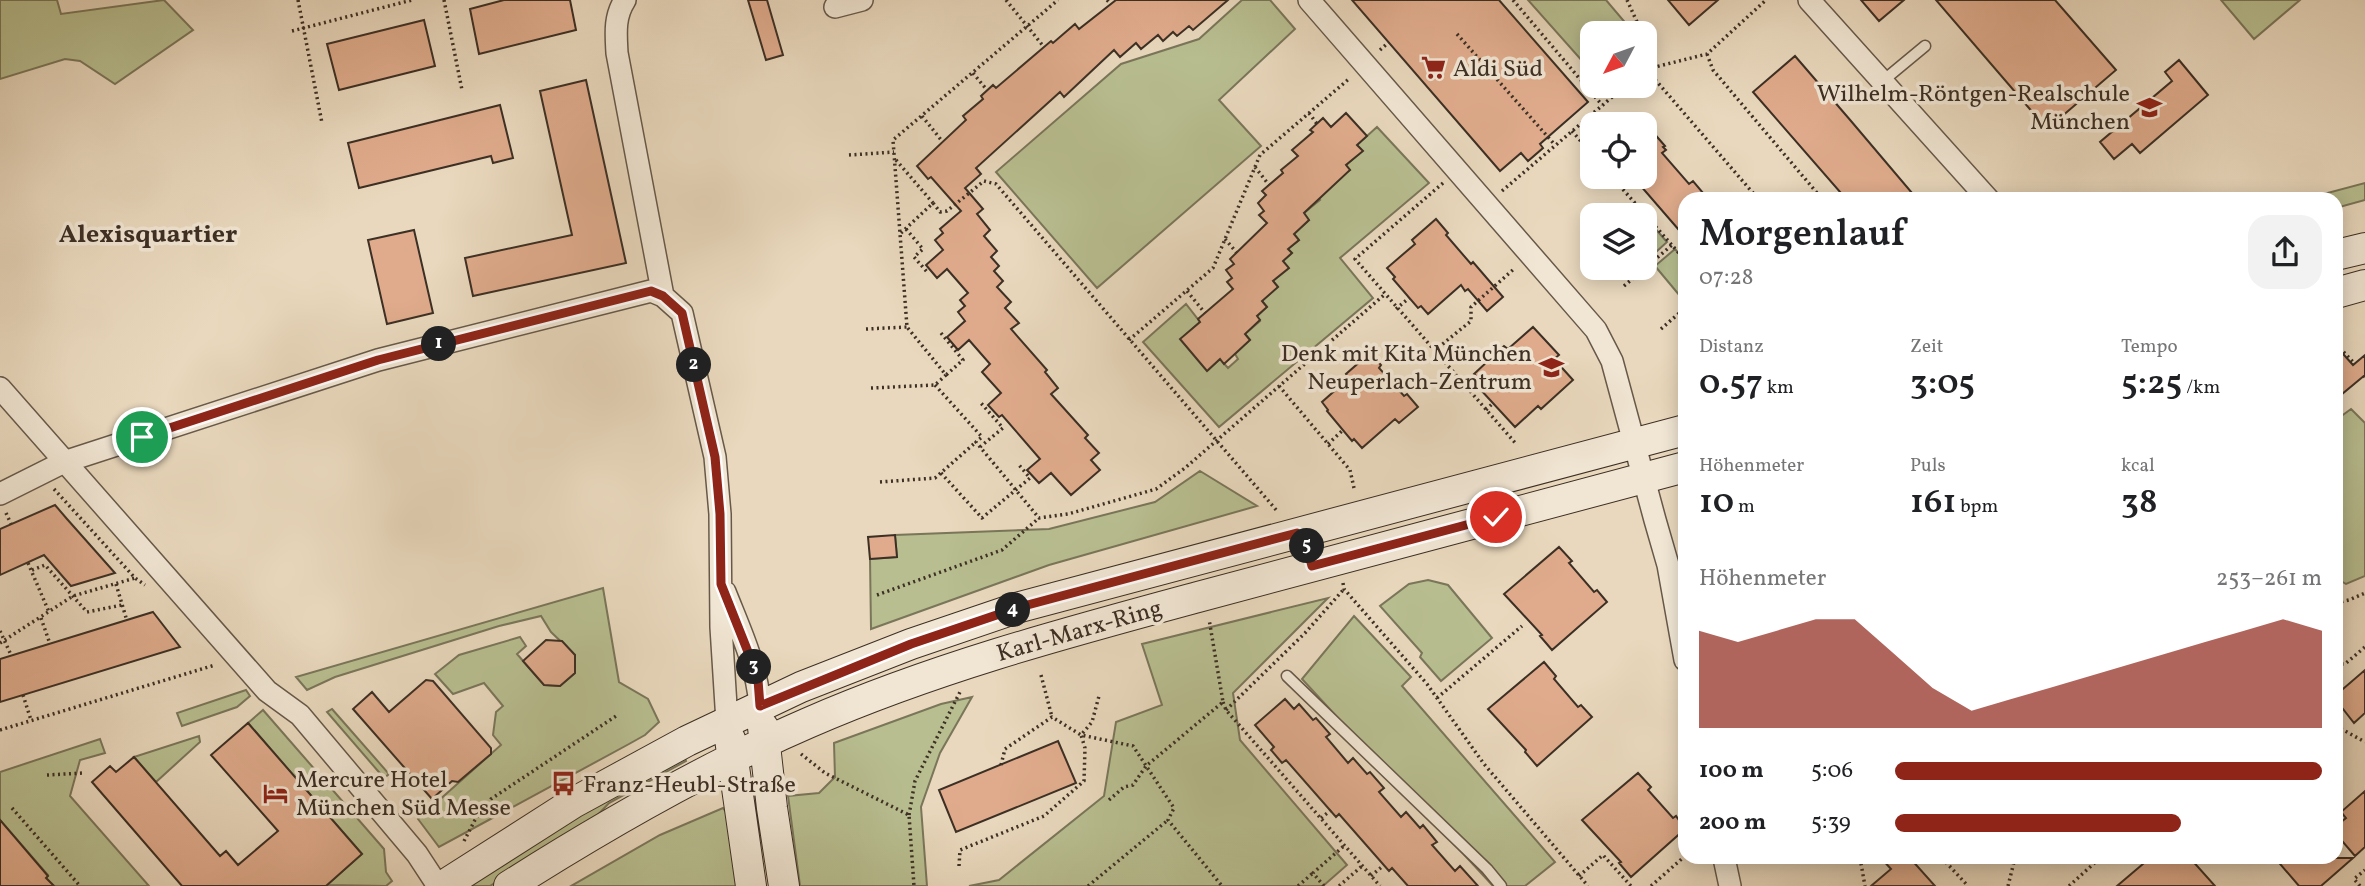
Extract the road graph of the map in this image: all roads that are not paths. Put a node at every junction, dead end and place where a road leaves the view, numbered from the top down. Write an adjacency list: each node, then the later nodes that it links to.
1 (625, 0): 13 (street)
2 (862, 0): 5 (street)
3 (1310, 0): 16 (street)
4 (1809, 0): 7 (street)
5 (835, 7)
6 (1926, 46): 7 (lane)
7 (1884, 80): 8 (street)
8 (1982, 192)
9 (2365, 248): 10 (main road)
10 (2343, 254)
11 (2365, 285): 12 (main road)
12 (2343, 291)
13 (663, 296): 17 (street); 21 (street)
14 (0, 388): 17 (street)
15 (1678, 432): 16 (main road, Karl-Marx-Ring)
16 (1635, 443): 19 (street); 24 (main road, Karl-Marx-Ring)
17 (64, 462): 20 (street); 29 (street)
18 (1678, 469): 19 (main road, Karl-Marx-Ring)
19 (1644, 478): 22 (street); 26 (main road, Karl-Marx-Ring)
20 (0, 494)
21 (721, 584): 24 (street); 25 (street)
22 (1678, 621)
23 (1287, 676): 33 (lane)
24 (760, 706): 25 (main road, Karl-Marx-Ring); 26 (main road)
25 (727, 722): 27 (main road); 29 (main road, Karl-Marx-Ring)
26 (764, 744): 27 (main road, Karl-Marx-Ring); 32 (main road)
27 (734, 758): 30 (main road, Karl-Marx-Ring); 31 (main road)
28 (1725, 864): 34 (street)
29 (440, 886)
30 (509, 886)
31 (751, 886)
32 (784, 886)
33 (1501, 886)
34 (1730, 886)

